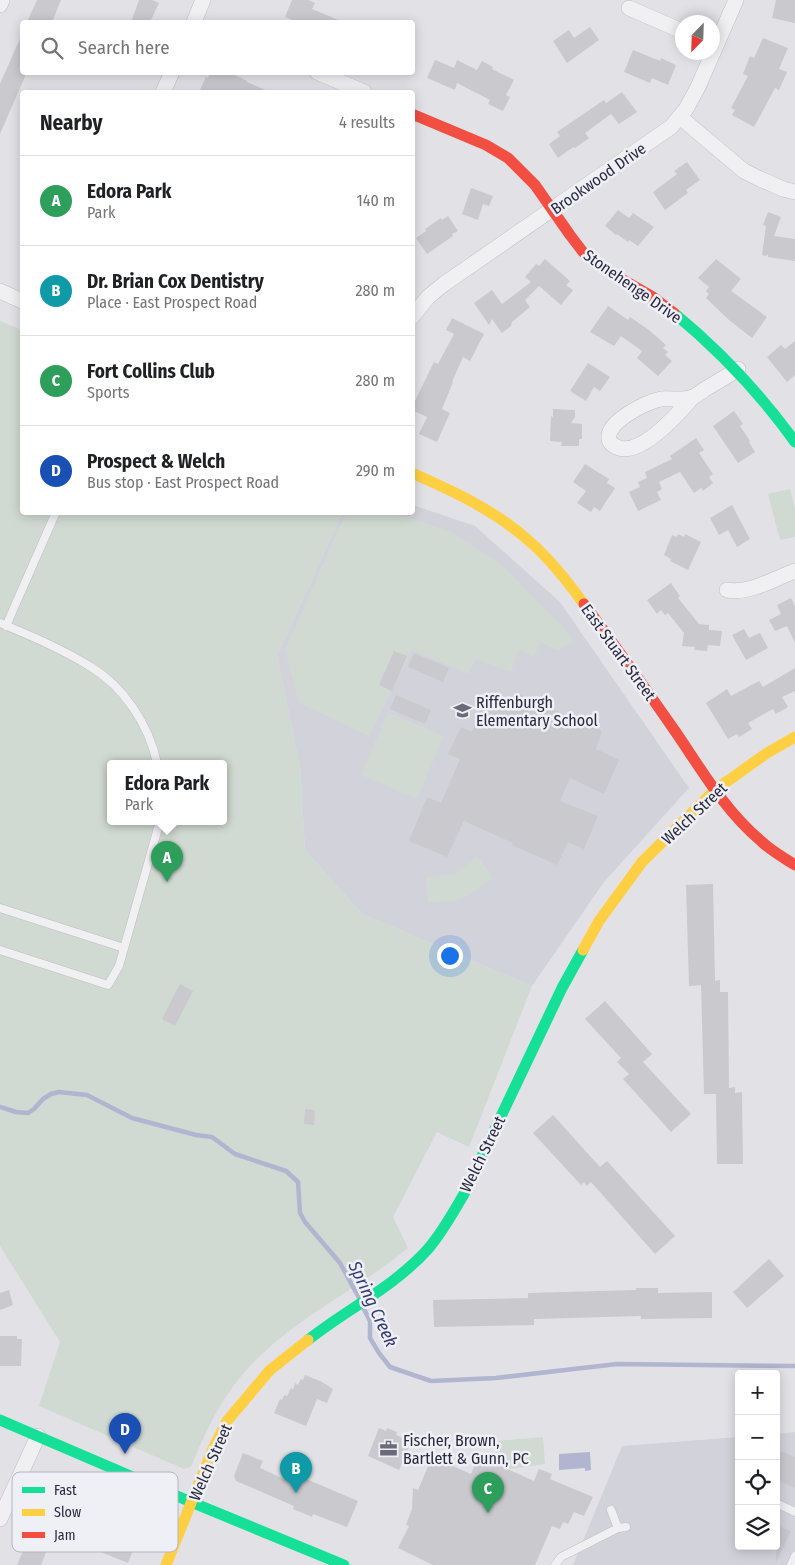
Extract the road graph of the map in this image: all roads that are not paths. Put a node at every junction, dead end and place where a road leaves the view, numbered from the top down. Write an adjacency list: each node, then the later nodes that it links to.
1 (2, 0): 4 (street)
2 (203, 0): 6 (street)
3 (736, 0): 8 (street, Brookwood Drive)
4 (0, 5)
5 (629, 8): 7 (street)
6 (197, 20)
7 (675, 28)
8 (720, 33)
9 (708, 60): 15 (street, Brookwood Drive)
10 (171, 75): 12 (street)
11 (324, 75): 13 (street)
12 (164, 90)
13 (359, 90)
14 (415, 115): 17 (street, Stonehenge Drive)
15 (681, 118): 16 (street); 17 (street, Brookwood Drive)
16 (795, 192)
17 (553, 209): 20 (street, Brookwood Drive); 21 (street, Stonehenge Drive)
18 (0, 291): 19 (street)
19 (20, 300)
20 (415, 313)
21 (738, 369): 22 (street); 23 (street, Stonehenge Drive)
22 (692, 398): 22 (street)
23 (789, 422): 24 (street, Stonehenge Drive)
24 (795, 442)
25 (415, 474): 32 (street, East Stuart Street)
26 (55, 515): 29 (lane)
27 (795, 571): 28 (street)
28 (727, 590)
29 (3, 624): 31 (lane)
30 (795, 737): 32 (street, Welch Street)
31 (156, 760)
32 (715, 790): 34 (street, East Stuart Street); 44 (street, Welch Street)
33 (159, 825): 36 (lane)
34 (795, 864)
35 (0, 908): 36 (lane)
36 (124, 948): 37 (lane)
37 (0, 950)
38 (0, 1420): 39 (street)
39 (38, 1436): 40 (street); 41 (street)
40 (22, 1472)
41 (122, 1472)
42 (12, 1493): 48 (street)
43 (178, 1496): 44 (street)
44 (192, 1502): 51 (street, Welch Street); 55 (street)
45 (780, 1505): 47 (lane)
46 (611, 1510): 50 (lane)
47 (795, 1512)
48 (0, 1519)
49 (626, 1527): 50 (lane)
50 (618, 1528): 56 (lane)
51 (178, 1539)
52 (172, 1552): 54 (street, Welch Street)
53 (795, 1556): 57 (lane)
54 (166, 1565)
55 (344, 1565)
56 (555, 1565)
57 (791, 1565)

